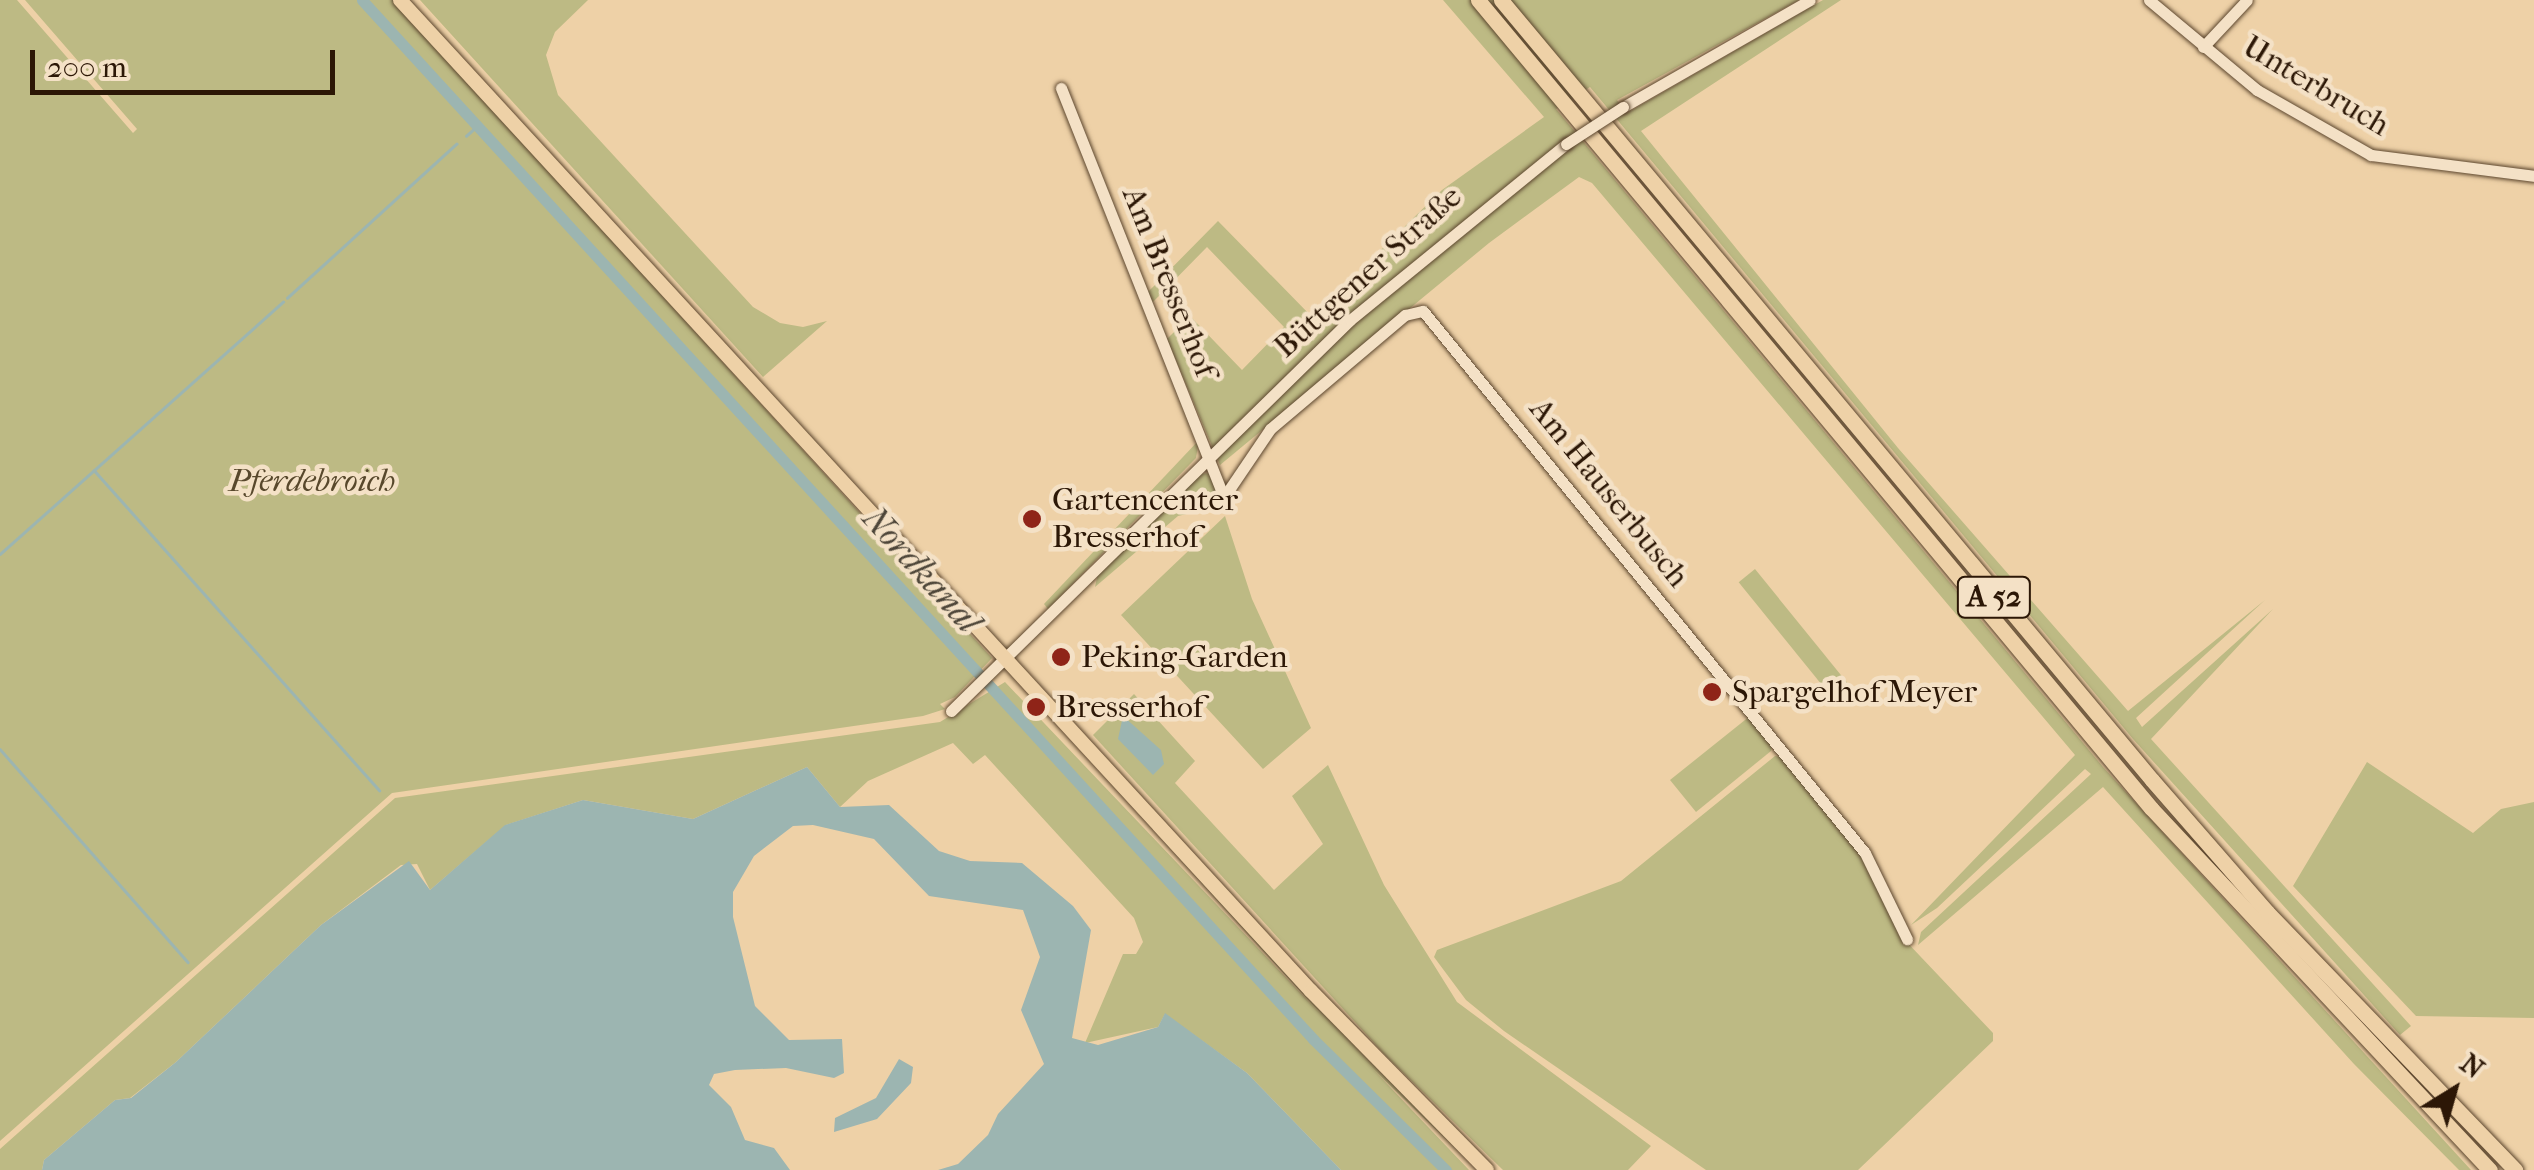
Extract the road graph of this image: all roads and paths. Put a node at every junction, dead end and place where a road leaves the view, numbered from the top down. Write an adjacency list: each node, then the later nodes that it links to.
1 (400, 0): 12 (main road)
2 (1478, 0): 16 (highway, A 52)
3 (1502, 0): 17 (highway, A 52)
4 (1810, 0): 10 (street, Büttgener Straße, bridge)
5 (2149, 0): 7 (street, Unterbruch)
6 (2247, 0): 7 (street)
7 (2203, 47): 9 (street, Unterbruch)
8 (1061, 88): 10 (street, Am Bresserhof)
9 (2534, 176)
10 (1209, 455): 11 (street, Am Bresserhof); 12 (street, Büttgener Straße)
11 (1224, 497): 14 (street, Am Hauserbusch)
12 (1006, 661): 13 (street, Büttgener Straße); 15 (main road)
13 (950, 711)
14 (1907, 939)
15 (1487, 1170)
16 (2490, 1170)
17 (2515, 1170)

